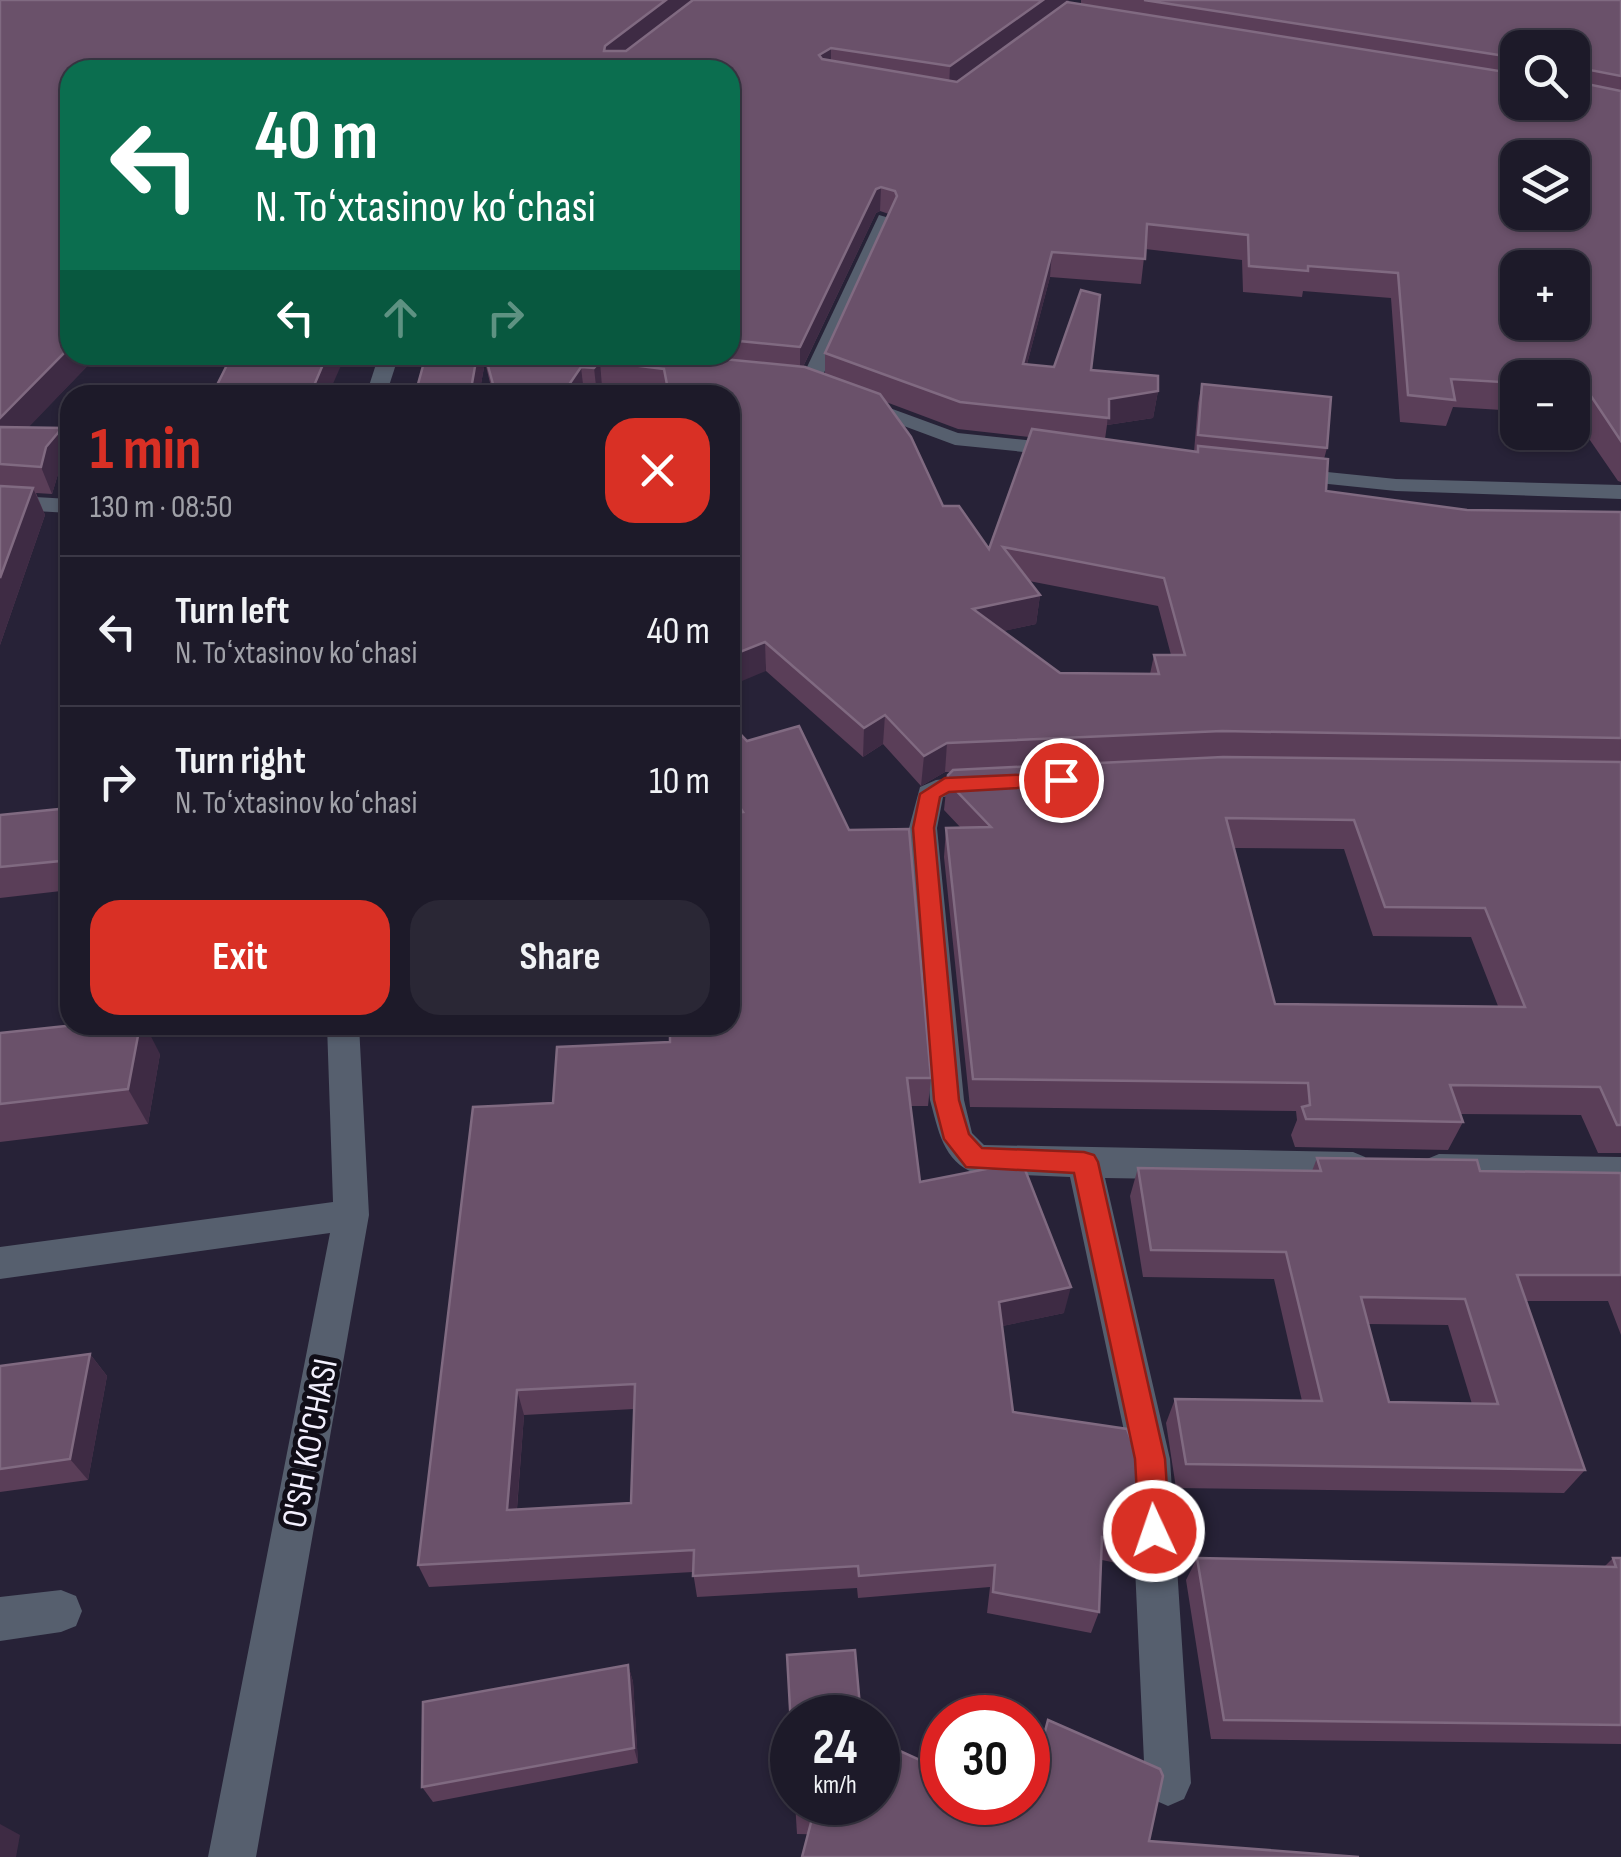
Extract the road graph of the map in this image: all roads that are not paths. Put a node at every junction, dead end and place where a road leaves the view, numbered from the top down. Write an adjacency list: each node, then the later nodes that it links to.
1 (885, 219): 2 (street)
2 (1086, 452)
3 (1260, 471): 4 (street)
4 (1621, 492)
5 (0, 502): 6 (street)
6 (60, 505)
7 (1022, 782): 9 (street)
8 (343, 1035): 11 (street, O'SH KO'CHASI)
9 (1084, 1162): 10 (street); 15 (street)
10 (1621, 1172)
11 (351, 1215): 12 (street); 16 (street, O'SH KO'CHASI)
12 (0, 1263)
13 (61, 1612): 14 (street)
14 (0, 1619)
15 (1168, 1784)
16 (232, 1857)

